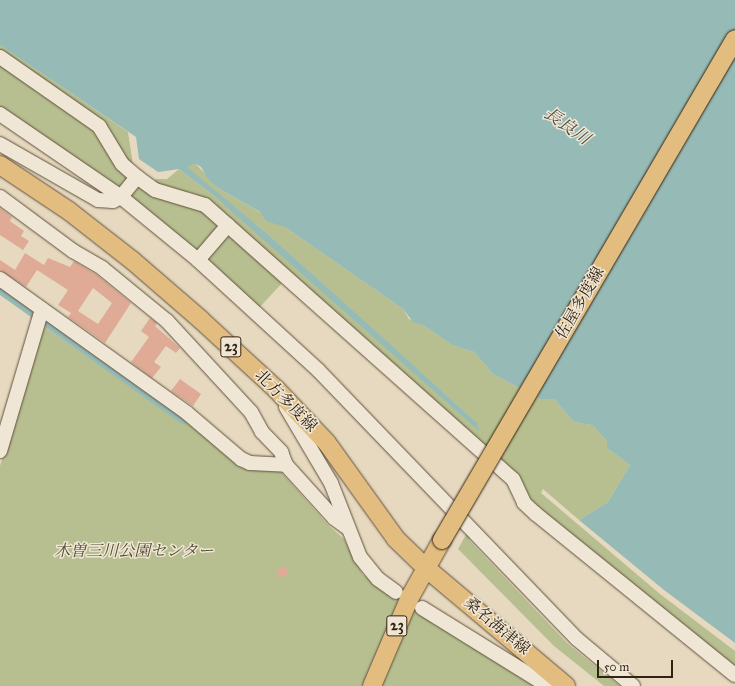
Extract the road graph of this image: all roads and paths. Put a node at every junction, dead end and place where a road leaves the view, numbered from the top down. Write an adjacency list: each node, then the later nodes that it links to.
1 (735, 38): 17 (main road, 佐屋多度線, bridge)
2 (0, 57): 6 (street)
3 (0, 114): 8 (street)
4 (0, 144): 8 (street)
5 (0, 165): 13 (main road, 北方多度線 / 23)
6 (137, 177): 8 (street); 9 (street)
7 (0, 197): 15 (street)
8 (121, 197): 10 (street)
9 (228, 225): 10 (street); 20 (street)
10 (198, 260): 24 (street)
11 (0, 279): 12 (street)
12 (40, 315): 14 (street); 15 (street)
13 (276, 389): 16 (street); 17 (main road, 北方多度線 / 23)
14 (0, 451)
15 (286, 465): 16 (street)
16 (348, 528): 18 (street)
17 (426, 568): 21 (main road, 23); 23 (main road, 桑名海津線)
18 (396, 592)
19 (422, 608): 22 (street)
20 (735, 676)
21 (372, 686)
22 (548, 686)
23 (566, 686)
24 (633, 686)

